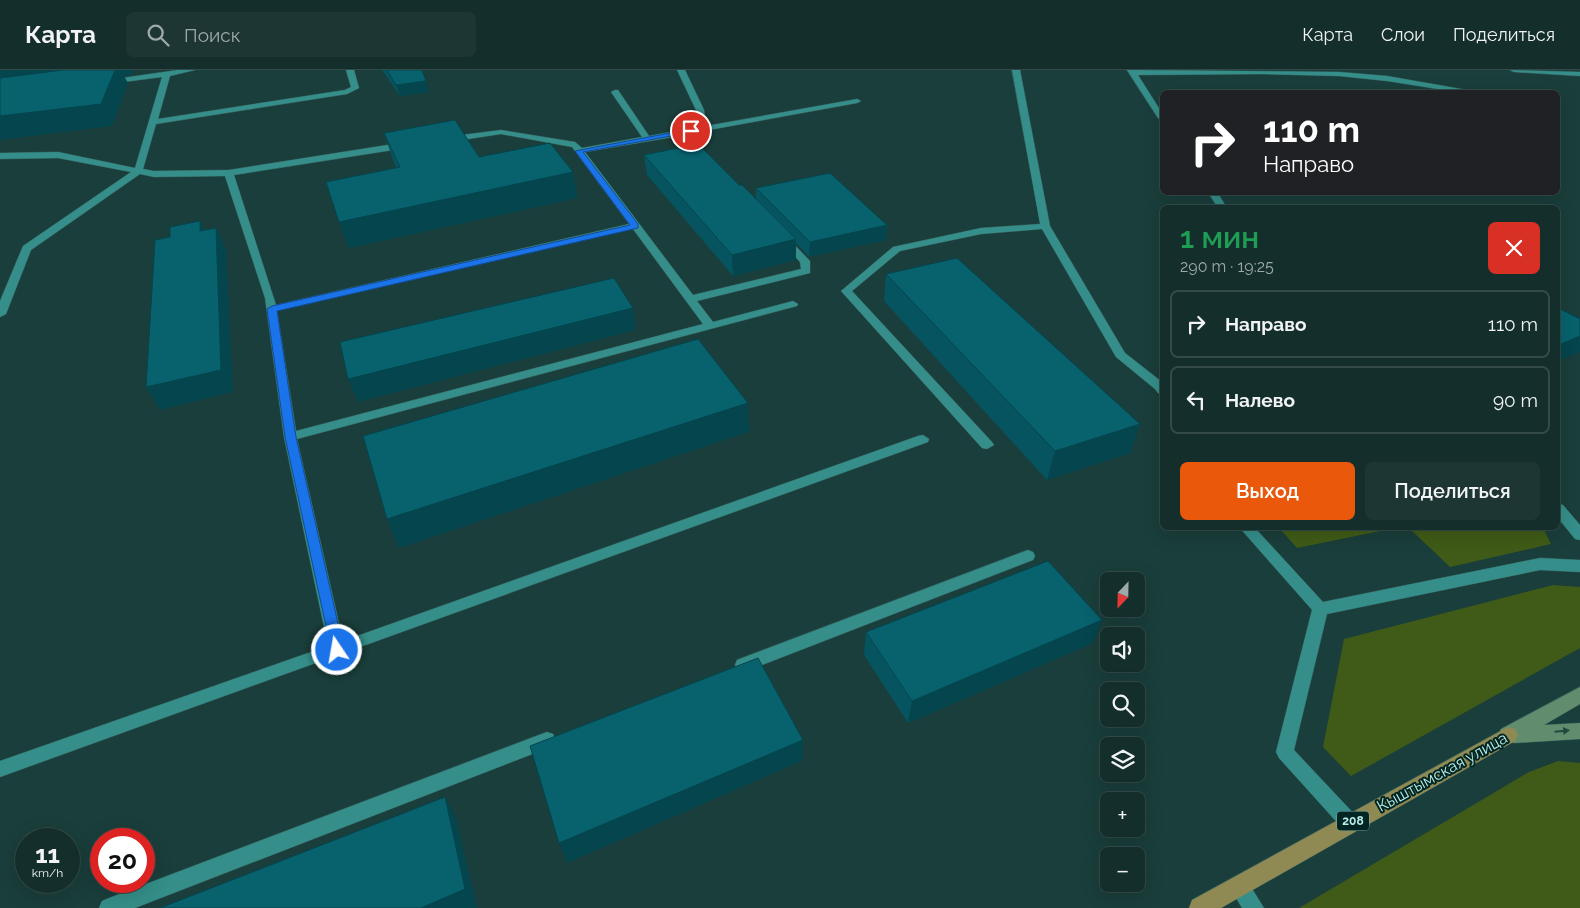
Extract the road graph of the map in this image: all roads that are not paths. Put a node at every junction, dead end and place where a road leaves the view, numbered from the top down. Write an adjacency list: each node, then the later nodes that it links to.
1 (190, 70): 7 (lane)
2 (350, 70): 14 (lane)
3 (681, 70): 15 (lane)
4 (1016, 70): 26 (lane)
5 (1514, 70): 8 (lane)
6 (1131, 71): 10 (lane); 13 (lane)
7 (167, 74): 9 (lane); 14 (lane)
8 (1580, 74)
9 (98, 84)
10 (1455, 90)
11 (615, 92): 17 (lane)
12 (857, 101): 15 (lane)
13 (1160, 115)
14 (153, 122): 23 (lane)
15 (702, 129): 16 (lane)
16 (681, 132): 17 (lane); 22 (lane)
17 (647, 138): 20 (lane)
18 (436, 141): 20 (lane)
19 (417, 144): 24 (lane)
20 (579, 151): 25 (lane)
21 (0, 156): 23 (lane)
22 (708, 161)
23 (138, 171): 24 (lane); 31 (lane)
24 (229, 173): 30 (lane)
25 (635, 226): 28 (lane); 30 (lane)
26 (1045, 226): 33 (lane); 36 (lane)
27 (777, 232): 28 (lane)
28 (690, 299): 32 (lane)
29 (793, 304): 32 (lane)
30 (272, 309): 34 (lane)
31 (0, 314)
32 (710, 326): 34 (lane)
33 (1160, 386)
34 (290, 437): 43 (lane)
35 (923, 439): 43 (lane)
36 (987, 445)
37 (1560, 511): 39 (lane)
38 (1249, 530): 42 (lane)
39 (1580, 535)
40 (1028, 556): 44 (lane)
41 (1580, 566): 42 (lane)
42 (1320, 609): 50 (lane)
43 (337, 650): 49 (lane)
44 (731, 670)
45 (1580, 695): 48 (main road, Кыштымская улица / 208)
46 (1580, 730): 48 (main road, one-way to 46)
47 (564, 734): 52 (lane)
48 (1508, 735): 50 (main road, Кыштымская улица / 208)
49 (0, 769)
50 (1350, 823): 51 (main road, Кыштымская улица / 208)
51 (1239, 886): 53 (main road, Кыштымская улица / 208); 54 (lane)
52 (109, 908)
53 (1200, 908)
54 (1254, 908)

